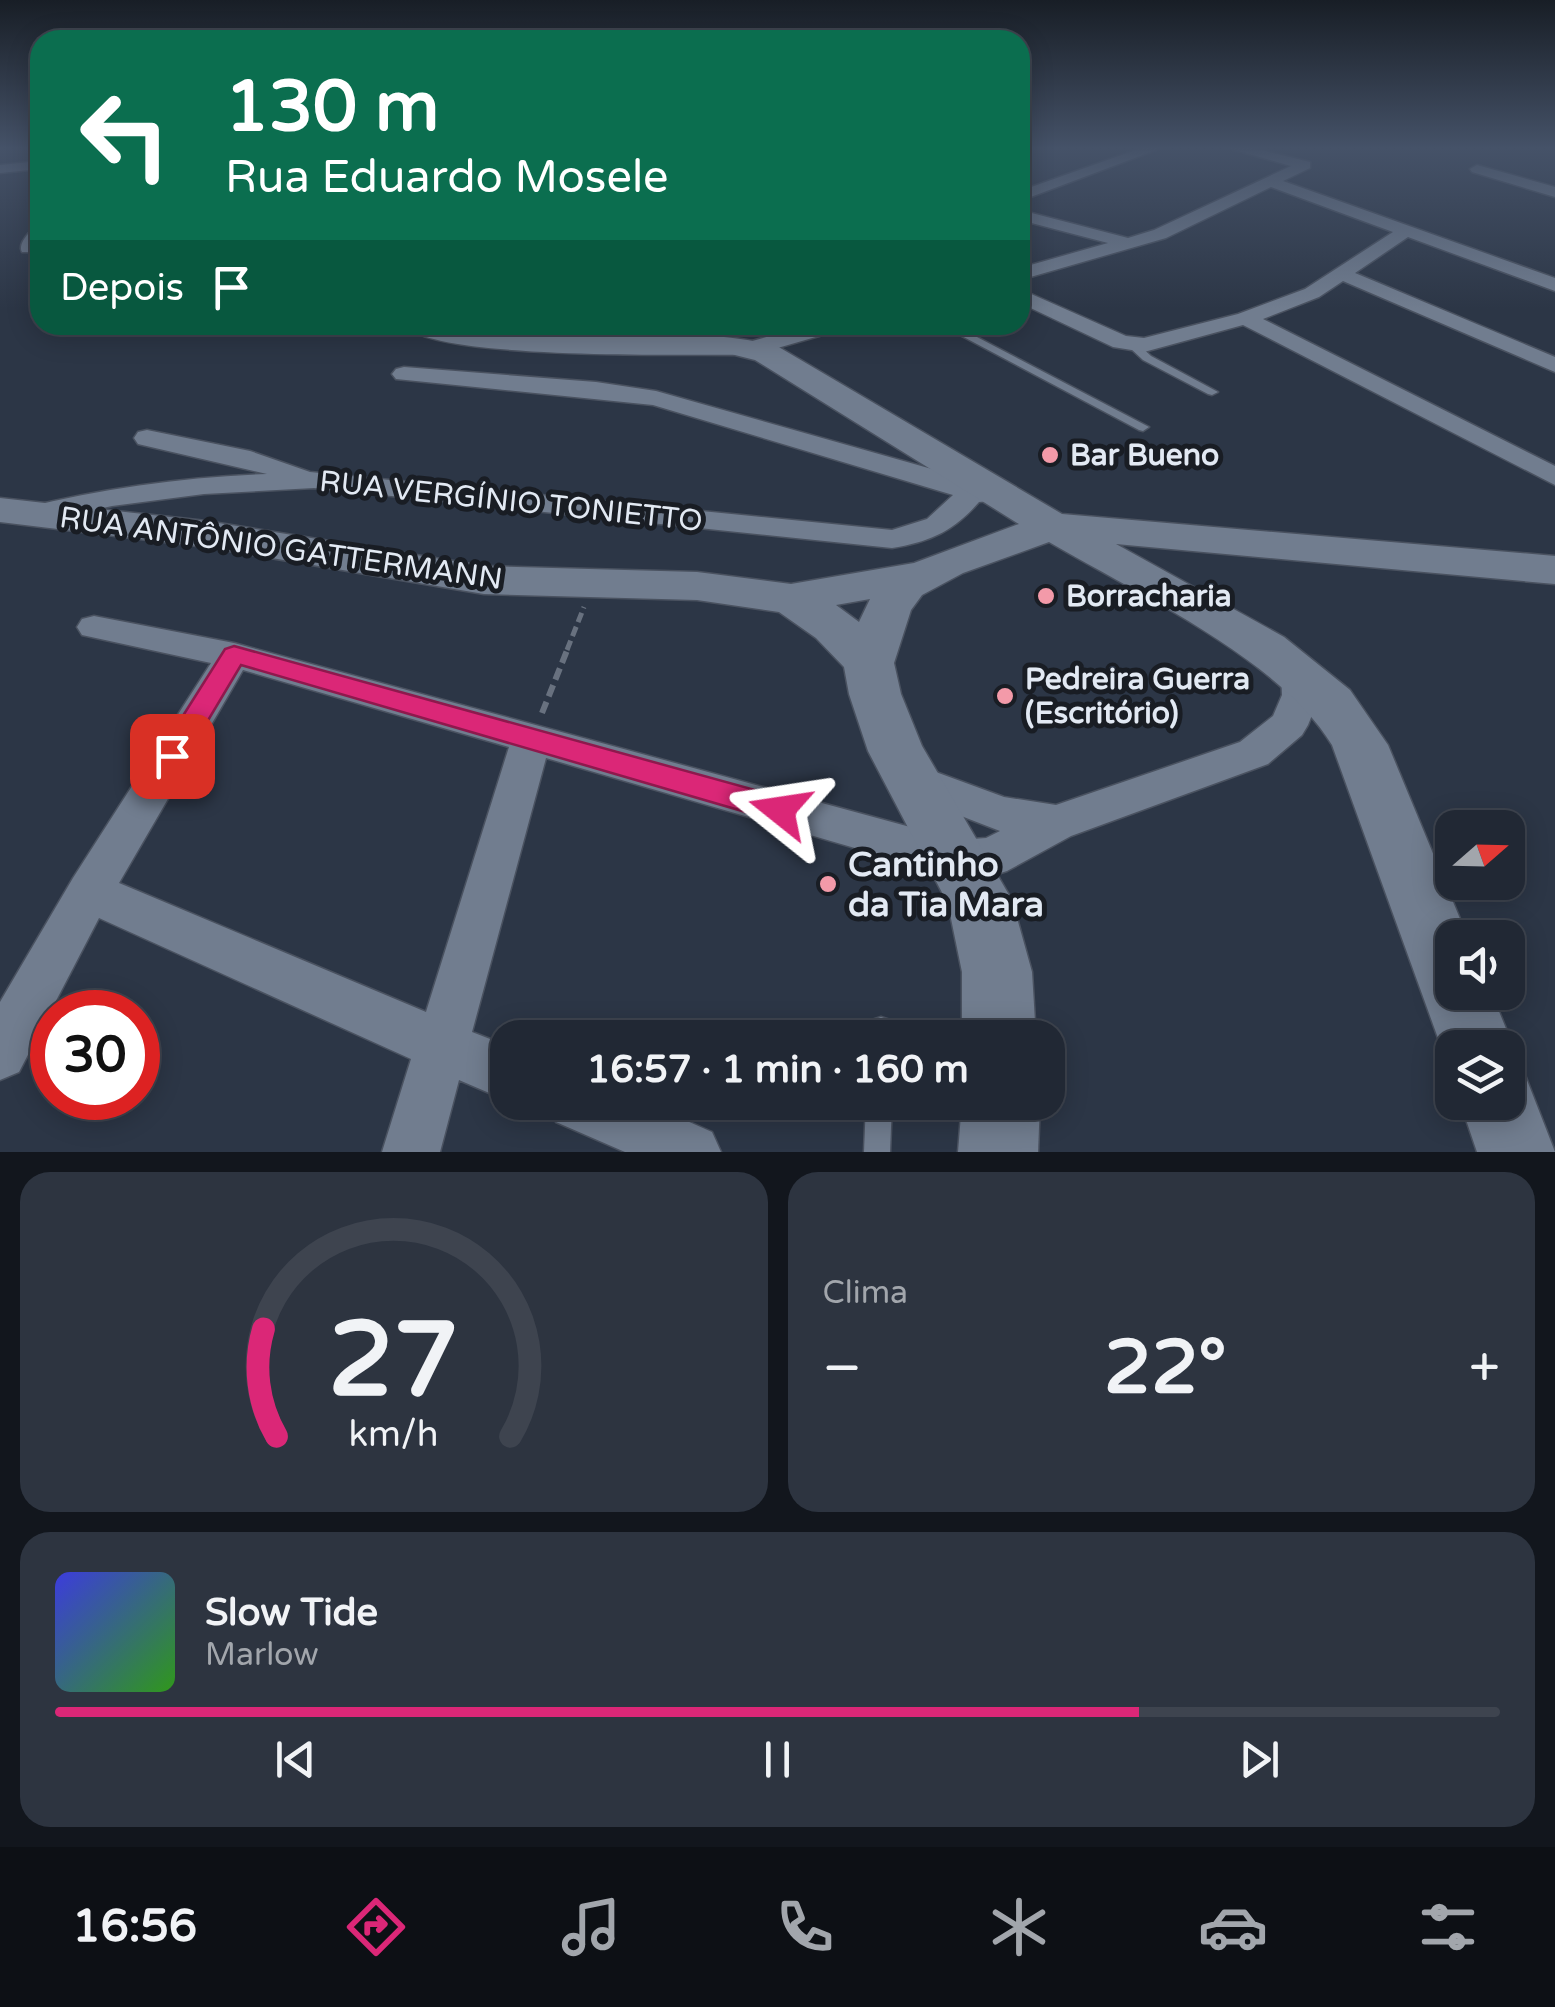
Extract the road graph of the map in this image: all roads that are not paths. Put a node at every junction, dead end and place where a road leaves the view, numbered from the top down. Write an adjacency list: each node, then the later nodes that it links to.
1 (1229, 201): 5 (street)
2 (1323, 201): 4 (street)
3 (1030, 218): 5 (street)
4 (1406, 231): 9 (street); 10 (street)
5 (1130, 244): 8 (street)
6 (30, 245): 7 (street)
7 (28, 248)
8 (1030, 271)
9 (1344, 275): 12 (street); 17 (street)
10 (1555, 285)
11 (1030, 299): 16 (street)
12 (1246, 318): 16 (street); 22 (street)
13 (455, 335): 15 (main road)
14 (965, 335): 20 (lane)
15 (753, 340): 24 (main road)
16 (1133, 345): 19 (lane)
17 (1555, 365)
18 (404, 374): 24 (street)
19 (1212, 392)
20 (1144, 427)
21 (147, 438): 23 (street)
22 (1555, 477)
23 (314, 480): 24 (street, RUA VERGÍNIO TONIETTO); 25 (street, RUA VERGÍNIO TONIETTO)
24 (985, 493): 26 (main road); 27 (main road)
25 (18, 512): 31 (main road, RUA ANTÔNIO GATTERMANN)
26 (1052, 526): 27 (main road, RUA ANTÔNIO GATTERMANN); 28 (main road); 30 (main road)
27 (976, 555): 29 (main road, RUA ANTÔNIO GATTERMANN); 30 (main road)
28 (1555, 570)
29 (919, 576): 31 (main road, RUA ANTÔNIO GATTERMANN); 34 (main road)
30 (1145, 580): 35 (main road)
31 (791, 599): 34 (main road)
32 (94, 627): 33 (street)
33 (234, 655): 36 (street); 40 (street)
34 (869, 663): 37 (main road)
35 (1299, 671): 38 (street); 41 (main road)
36 (531, 741): 39 (street); 43 (street)
37 (910, 778): 38 (street); 39 (main road)
38 (1056, 823): 39 (street)
39 (958, 859): 42 (main road)
40 (88, 892): 43 (street); 44 (street)
41 (1435, 940)
42 (998, 1020)
43 (444, 1047): 45 (street); 50 (street)
44 (0, 1053)
45 (490, 1066)
46 (618, 1120): 51 (street)
47 (878, 1120): 52 (lane)
48 (1000, 1120): 53 (main road)
49 (1505, 1120): 54 (main road)
50 (412, 1152)
51 (692, 1152)
52 (877, 1152)
53 (998, 1152)
54 (1517, 1152)

